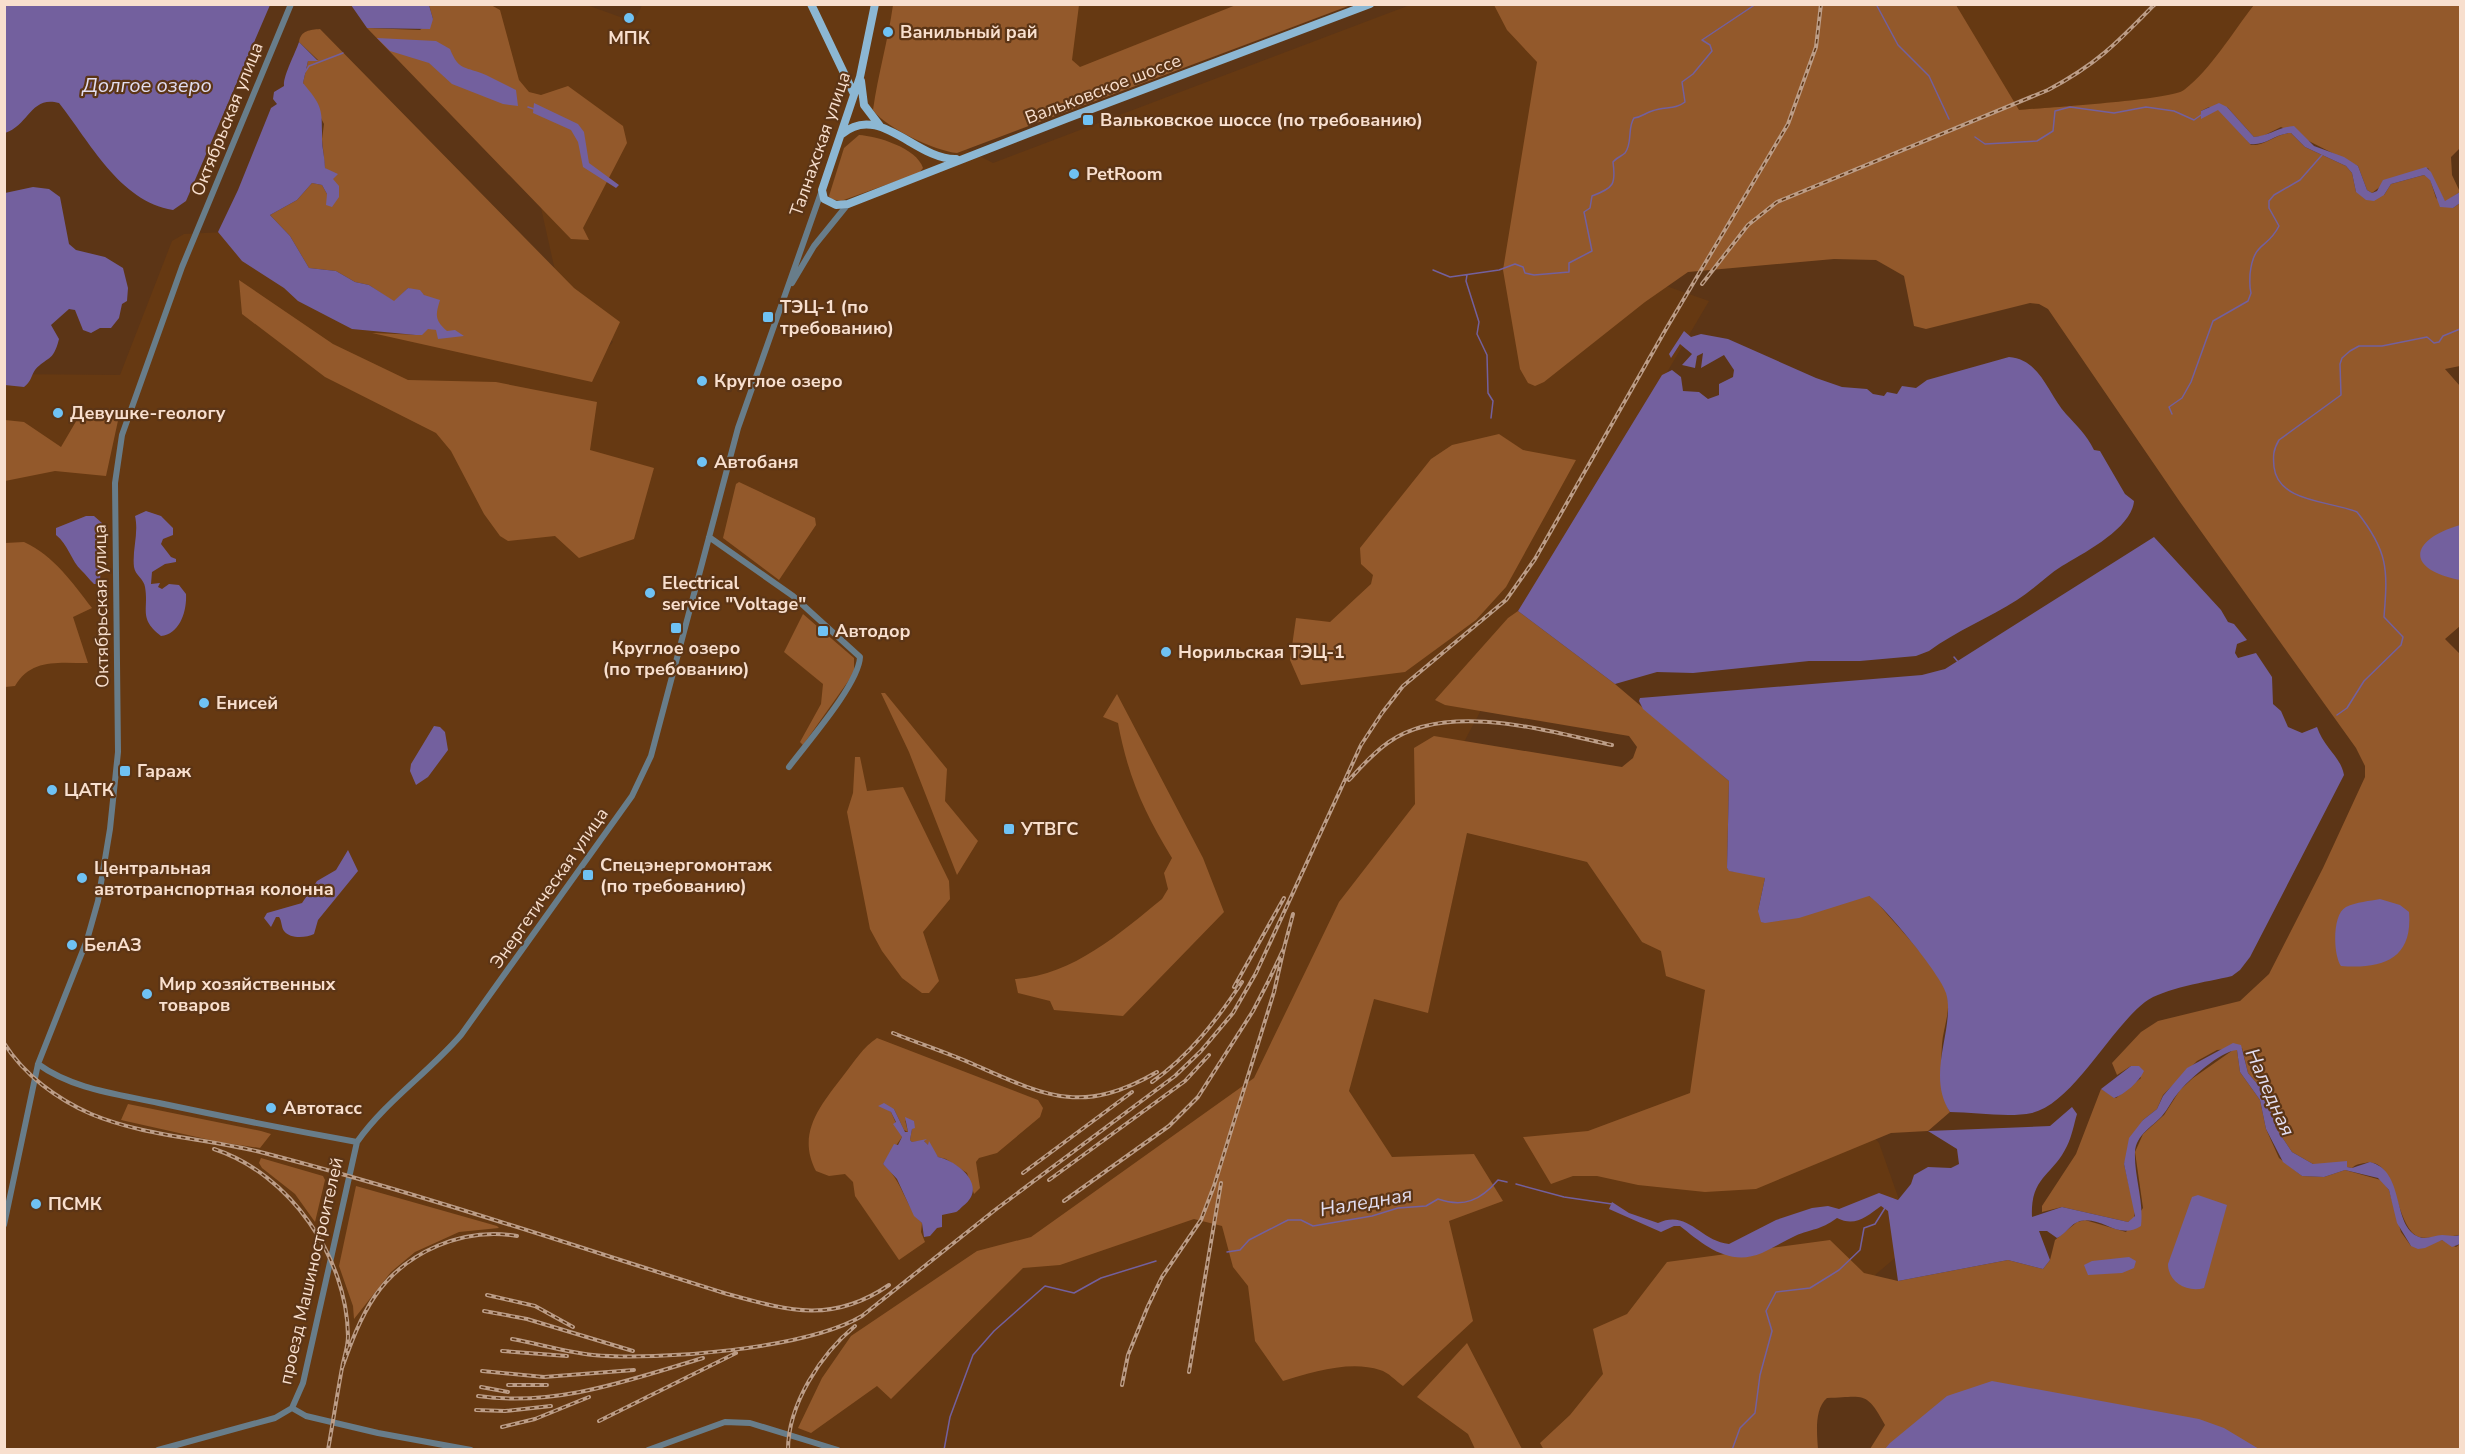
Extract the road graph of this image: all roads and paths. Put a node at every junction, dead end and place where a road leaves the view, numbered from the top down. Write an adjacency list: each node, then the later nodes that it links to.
1 (291, 4): 17 (street, Октябрьская улица)
2 (811, 4): 6 (main road)
3 (875, 4): 5 (main road, Талнахская улица)
4 (1370, 4): 10 (main road, Вальковское шоссе)
5 (860, 77): 6 (main road, Талнахская улица); 7 (main road)
6 (854, 94): 8 (main road, Талнахская улица)
7 (881, 127): 8 (main road); 9 (main road)
8 (840, 136): 12 (main road, Талнахская улица)
9 (930, 155): 10 (main road); 11 (main road)
10 (961, 159): 11 (main road, Вальковское шоссе)
11 (924, 174): 13 (main road, Вальковское шоссе)
12 (821, 193): 13 (main road, Вальковское шоссе); 14 (street, Талнахская улица)
13 (848, 204): 14 (street, Вальковское шоссе)
14 (787, 292): 15 (street, Энергетическая улица)
15 (709, 537): 16 (street); 18 (street, Энергетическая улица)
16 (789, 767)
17 (38, 1064): 18 (street); 19 (street, Октябрьская улица)
18 (357, 1143): 20 (street, проезд Машиностроителей)
19 (4, 1225)
20 (292, 1408): 22 (street, проезд Машиностроителей); 23 (street)
21 (663, 1444): 24 (street); 25 (street); 26 (street)
22 (158, 1449)
23 (471, 1449)
24 (648, 1449)
25 (670, 1449)
26 (838, 1449)

